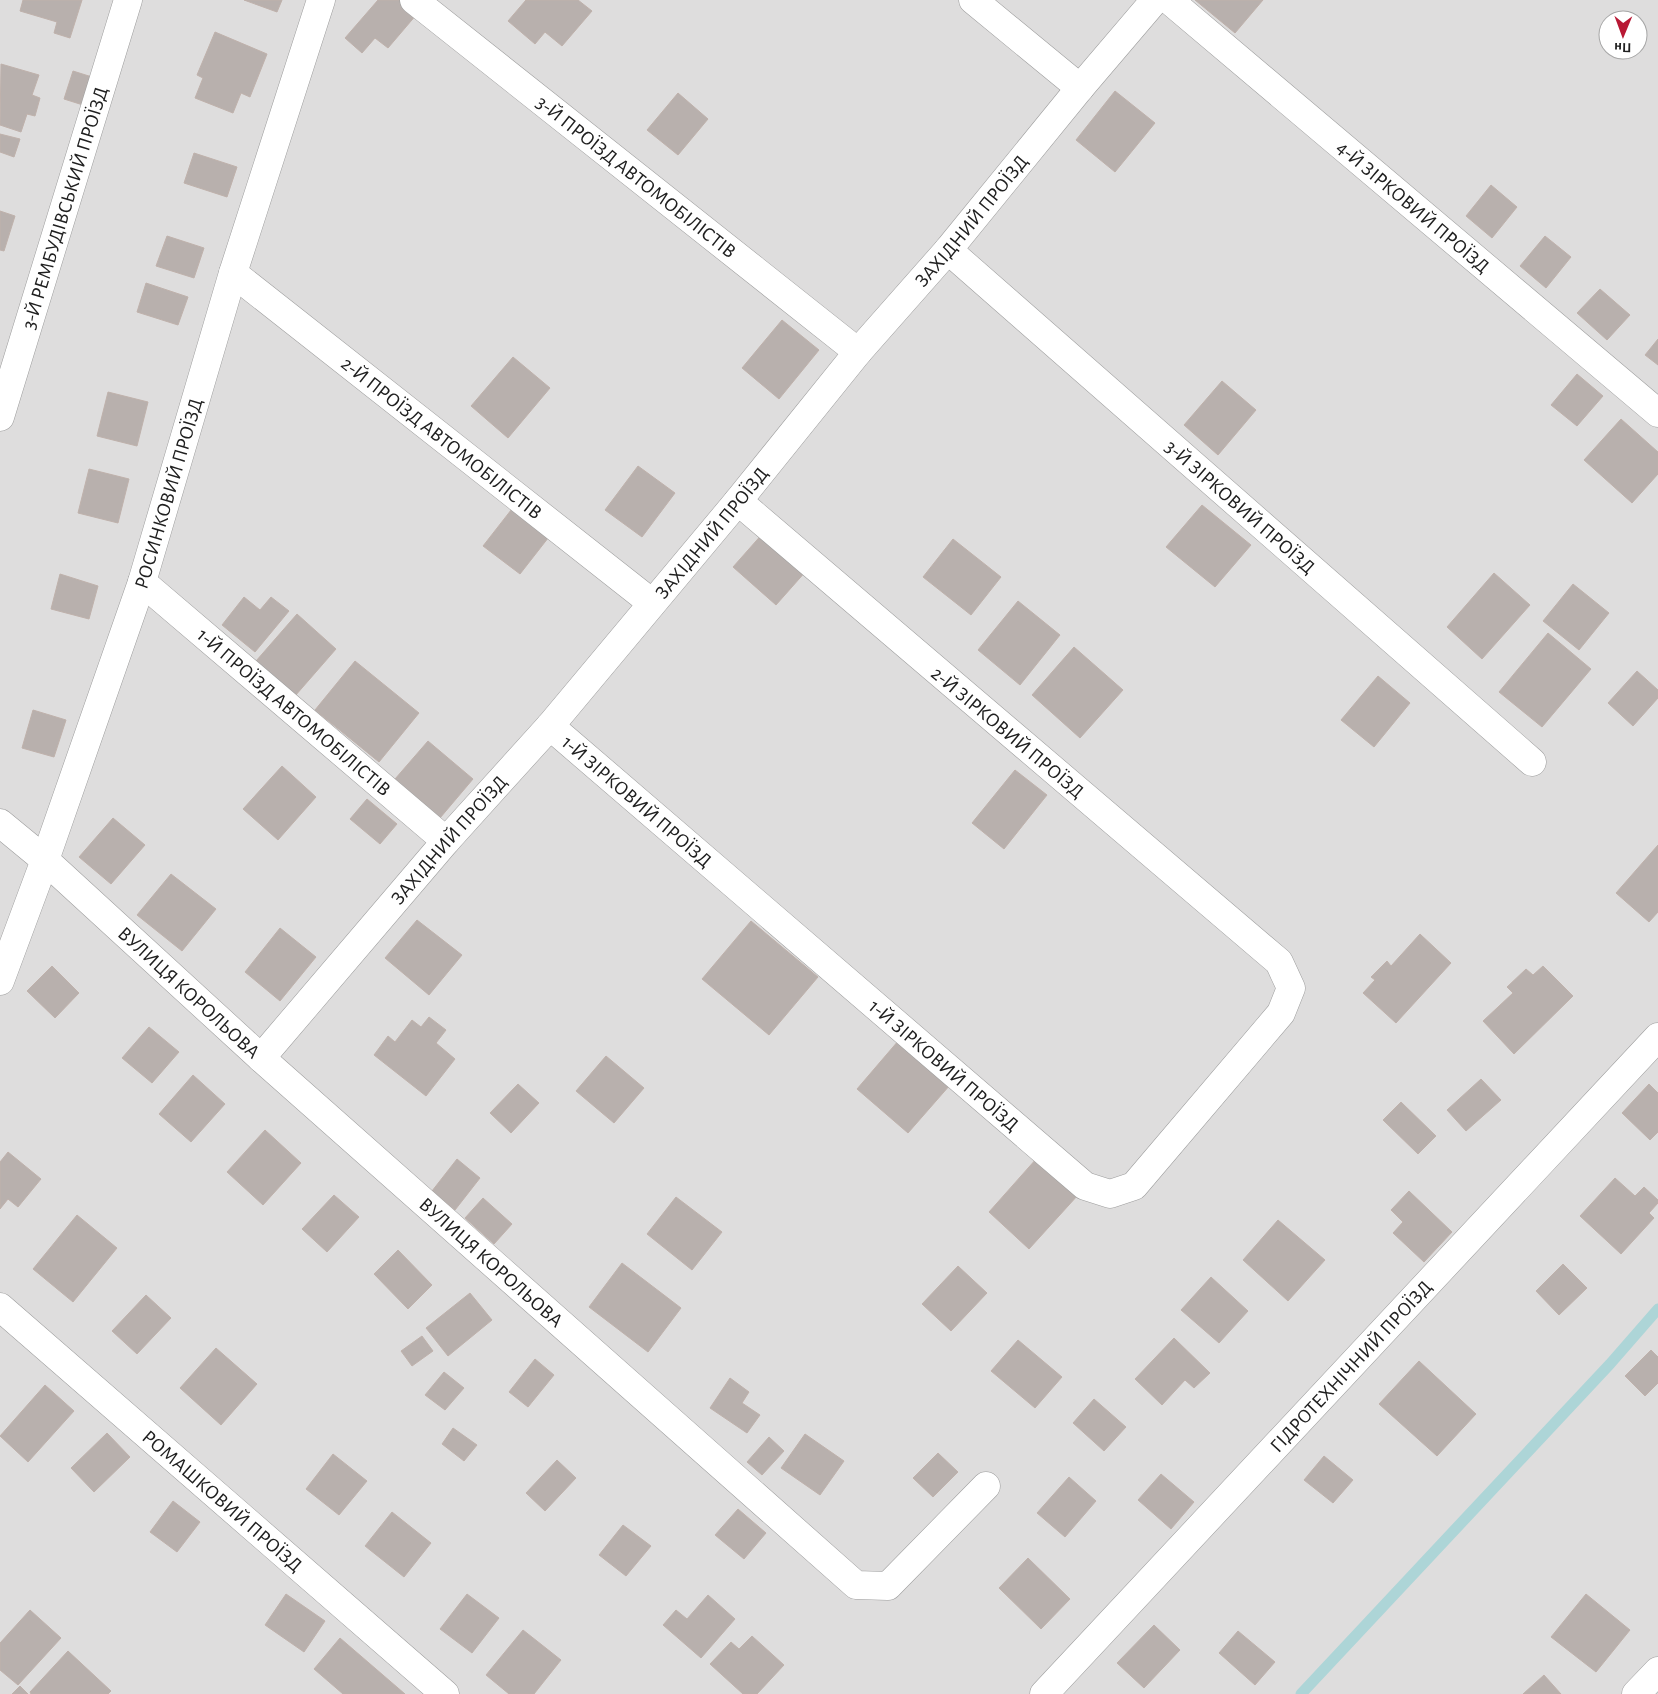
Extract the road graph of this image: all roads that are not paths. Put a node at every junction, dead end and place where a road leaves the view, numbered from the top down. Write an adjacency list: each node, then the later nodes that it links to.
1 (128, 0): 12 (street, 3-Й РЕМБУДІВСЬКИЙ ПРОЇЗД)
2 (321, 0): 9 (street, РОСИНКОВИЙ ПРОЇЗД)
3 (414, 0): 10 (street, 3-Й ПРОЇЗД АВТОМОБІЛІСТІВ)
4 (973, 0): 7 (street)
5 (1155, 0): 7 (street, ЗАХІДНИЙ ПРОЇЗД)
6 (1169, 0): 11 (street, 4-Й ЗІРКОВИЙ ПРОЇЗД)
7 (1080, 88): 8 (street, ЗАХІДНИЙ ПРОЇЗД)
8 (948, 250): 10 (street, ЗАХІДНИЙ ПРОЇЗД); 17 (street, 3-Й ЗІРКОВИЙ ПРОЇЗД)
9 (233, 273): 14 (street, РОСИНКОВИЙ ПРОЇЗД); 15 (street, 2-Й ПРОЇЗД АВТОМОБІЛІСТІВ)
10 (858, 352): 13 (street, ЗАХІДНИЙ ПРОЇЗД)
11 (1658, 413)
12 (0, 417)
13 (738, 501): 15 (street, ЗАХІДНИЙ ПРОЇЗД); 21 (street, 2-Й ЗІРКОВИЙ ПРОЇЗД)
14 (142, 582): 19 (street, 1-Й ПРОЇЗД АВТОМОБІЛІСТІВ); 20 (street, РОСИНКОВИЙ ПРОЇЗД)
15 (652, 603): 16 (street, ЗАХІДНИЙ ПРОЇЗД)
16 (550, 726): 19 (street, ЗАХІДНИЙ ПРОЇЗД); 21 (street, 1-Й ЗІРКОВИЙ ПРОЇЗД)
17 (1532, 762)
18 (0, 823): 20 (street, ВУЛИЦЯ КОРОЛЬОВА)
19 (446, 841): 24 (street, ЗАХІДНИЙ ПРОЇЗД)
20 (45, 860): 22 (street, РОСИНКОВИЙ ПРОЇЗД); 24 (street, ВУЛИЦЯ КОРОЛЬОВА)
21 (1279, 962)
22 (0, 981)
23 (1658, 1037): 29 (street, ГІДРОТЕХНІЧНИЙ ПРОЇЗД)
24 (261, 1058): 26 (street, ВУЛИЦЯ КОРОЛЬОВА)
25 (0, 1307): 28 (street, РОМАШКОВИЙ ПРОЇЗД)
26 (986, 1486)
27 (1658, 1671): 30 (street)
28 (444, 1694)
29 (1044, 1694)
30 (1636, 1694)

